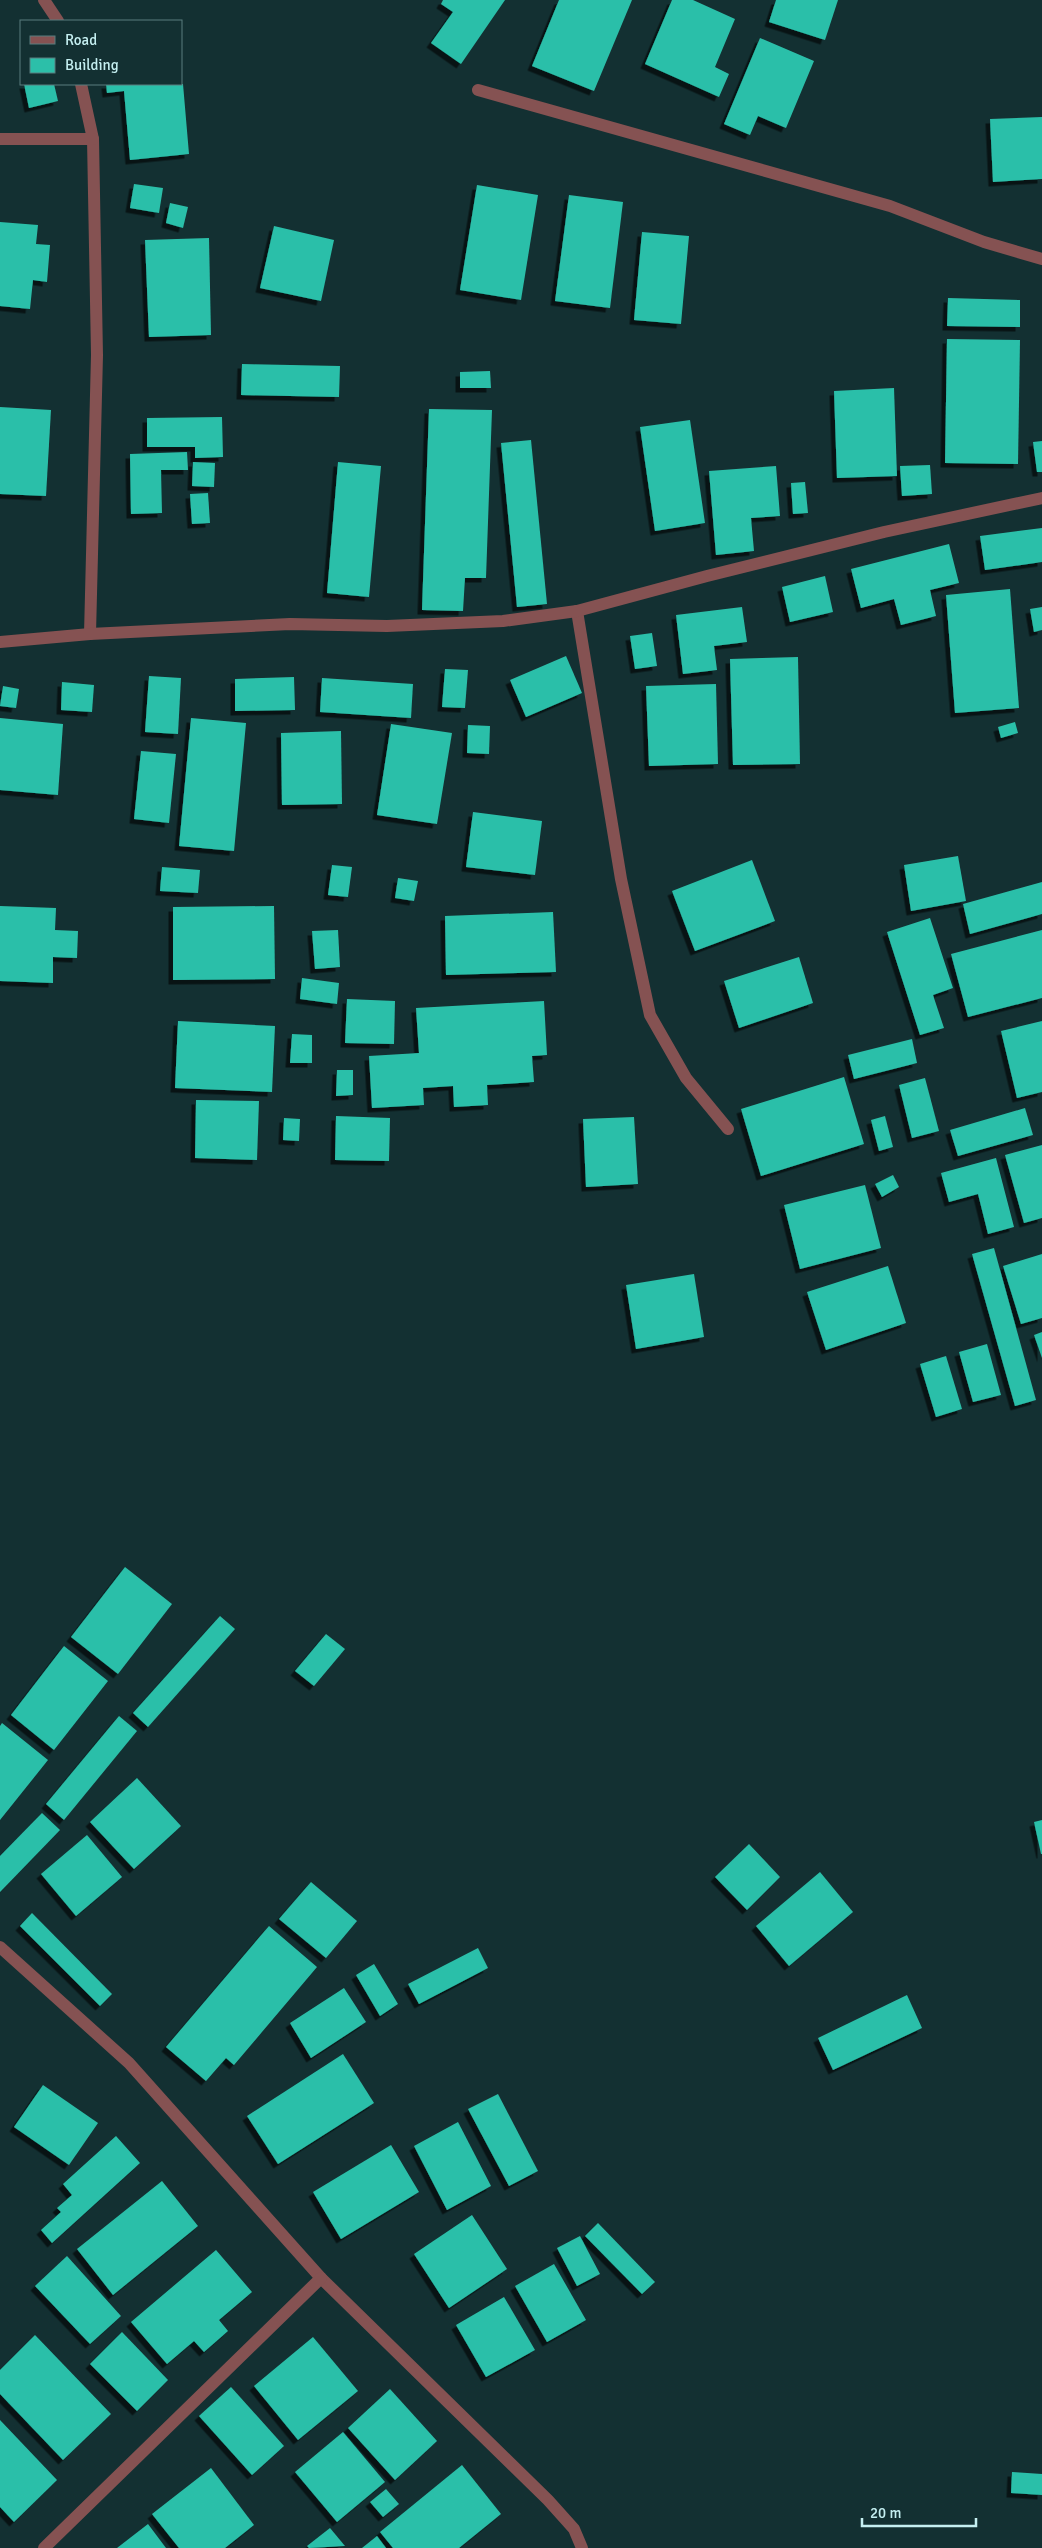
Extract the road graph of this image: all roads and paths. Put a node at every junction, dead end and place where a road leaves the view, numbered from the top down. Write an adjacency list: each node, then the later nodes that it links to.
1 (44, 0): 2 (street)
2 (57, 20)
3 (81, 85): 6 (street)
4 (478, 90): 7 (street)
5 (0, 139): 6 (street)
6 (93, 139): 10 (street)
7 (1042, 259)
8 (1042, 498): 9 (street)
9 (577, 611): 10 (street); 12 (street)
10 (90, 634): 11 (street)
11 (0, 642)
12 (728, 1129)
13 (0, 1947): 14 (street)
14 (321, 2278): 15 (street); 16 (street)
15 (44, 2548)
16 (582, 2548)

